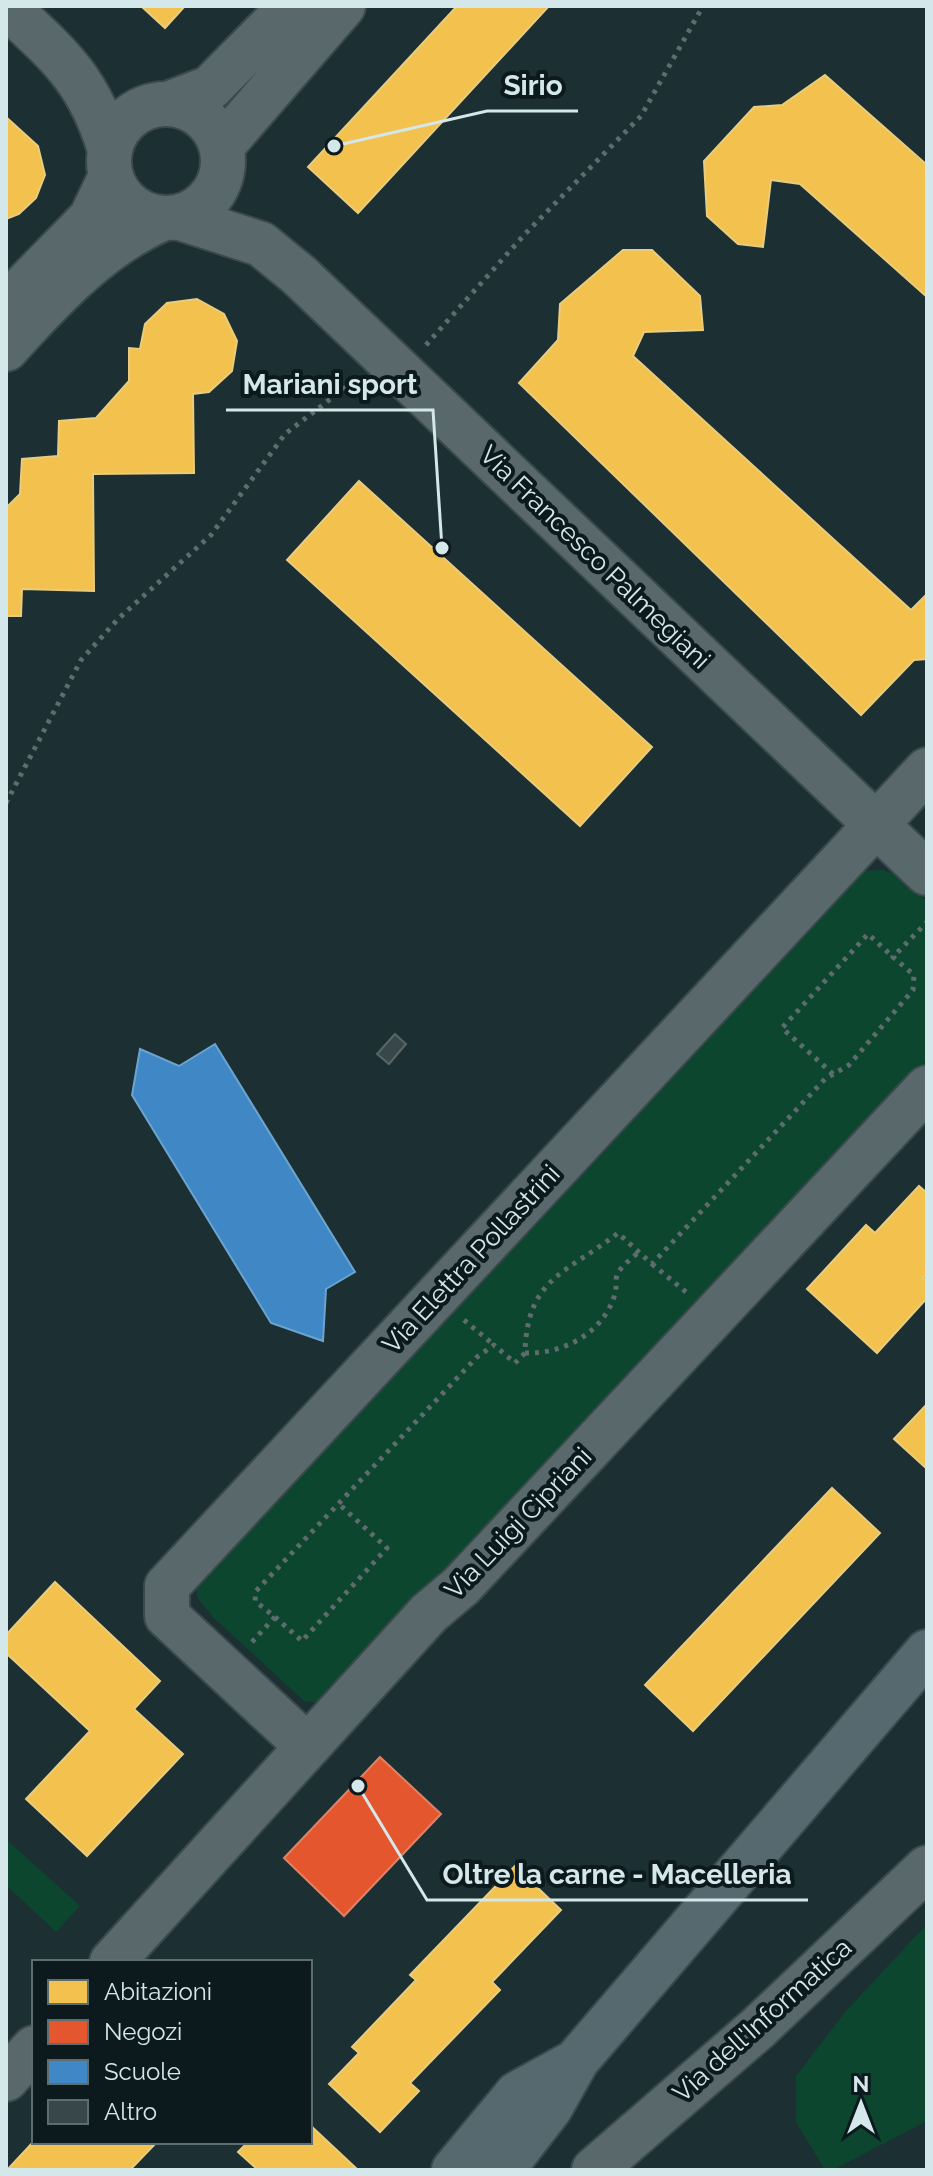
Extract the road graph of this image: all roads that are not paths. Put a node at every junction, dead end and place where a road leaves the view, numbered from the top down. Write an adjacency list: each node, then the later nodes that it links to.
1 (6, 6): 4 (street)
2 (291, 6): 5 (street)
3 (343, 6): 6 (street)
4 (65, 62): 5 (street); 7 (street)
5 (160, 105): 6 (street); 7 (street)
6 (223, 154): 8 (street); 9 (street, Via Francesco Palmegiani)
7 (110, 163): 8 (street); 10 (street)
8 (171, 218): 9 (street, Via Francesco Palmegiani); 11 (street)
9 (261, 244): 13 (street, Via Francesco Palmegiani)
10 (6, 305)
11 (6, 349)
12 (927, 770): 13 (street, Via Elettra Pollastrini)
13 (876, 824): 14 (street, Via Francesco Palmegiani); 17 (street, Via Elettra Pollastrini)
14 (927, 873)
15 (927, 1088): 17 (street, Via Luigi Cipriani)
16 (927, 1652): 21 (main road)
17 (307, 1746): 19 (street, Via Luigi Cipriani)
18 (927, 1868): 25 (street, Via dell'Informatica)
19 (114, 1960)
20 (32, 2050): 22 (street)
21 (577, 2060): 23 (main road); 24 (main road)
22 (6, 2079)
23 (454, 2170)
24 (502, 2170)
25 (594, 2170)

